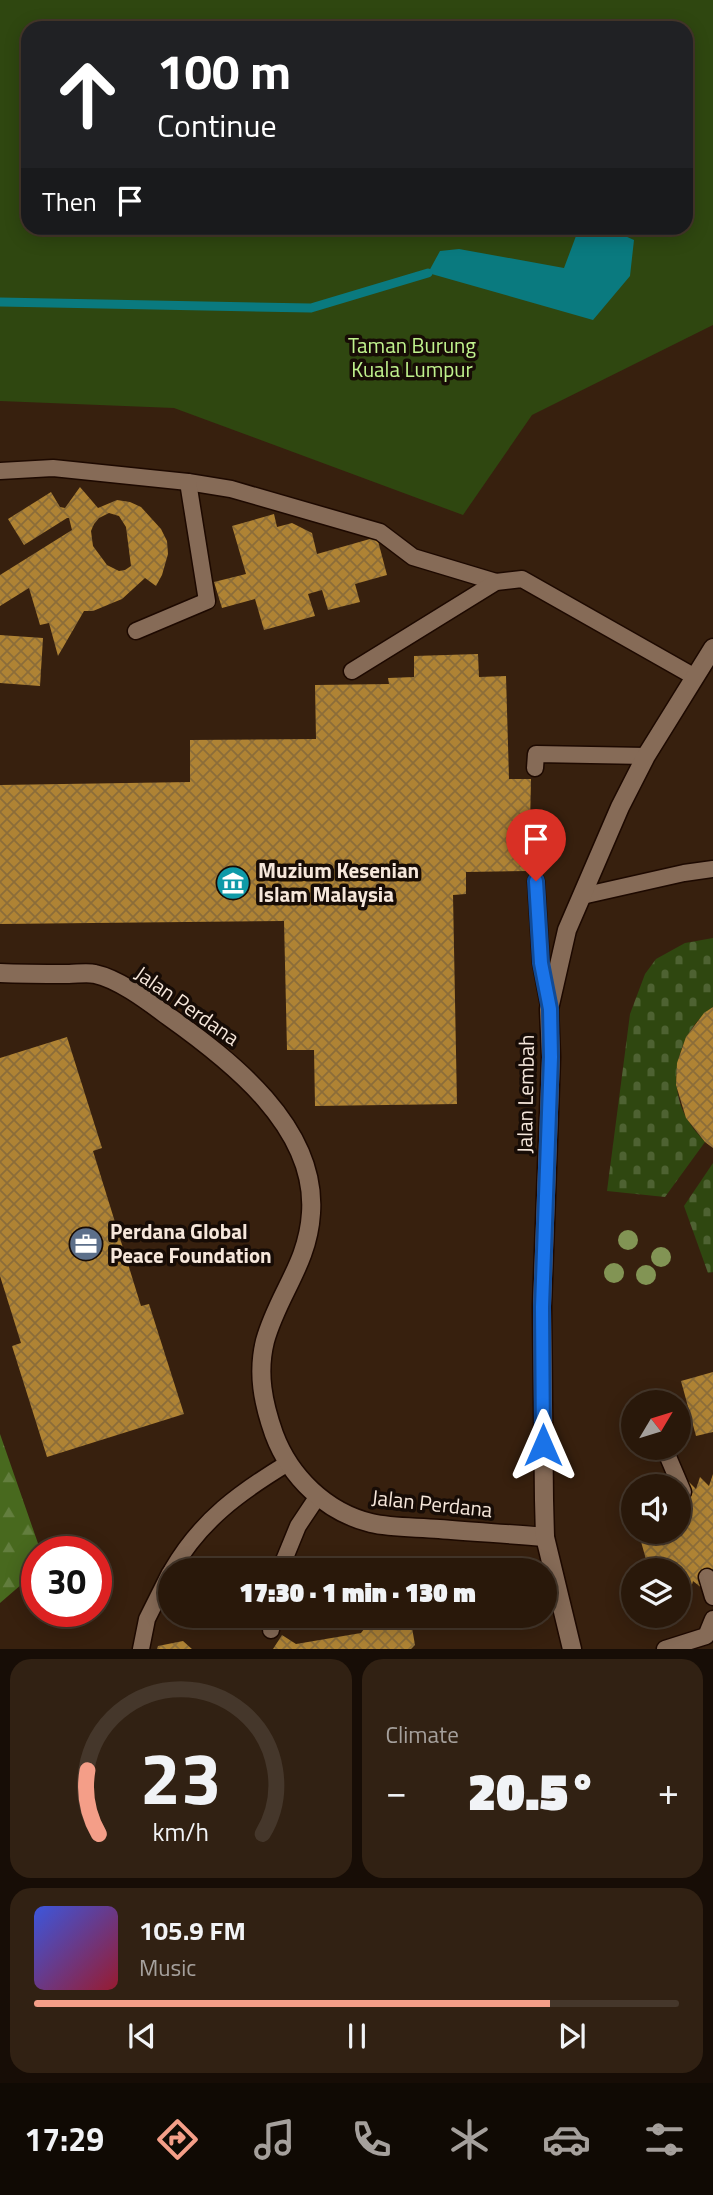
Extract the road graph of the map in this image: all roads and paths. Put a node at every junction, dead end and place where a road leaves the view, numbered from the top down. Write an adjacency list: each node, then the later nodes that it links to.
1 (0, 471): 2 (lane)
2 (188, 482): 3 (lane); 4 (lane)
3 (496, 582): 6 (lane); 7 (lane)
4 (136, 631)
5 (713, 648): 7 (street, Jalan Lembah)
6 (352, 671)
7 (695, 677): 8 (street, Jalan Lembah)
8 (646, 756): 9 (lane); 12 (street, Jalan Lembah)
9 (535, 768)
10 (713, 869): 12 (lane)
11 (536, 881): 14 (lane)
12 (582, 896): 14 (street, Jalan Lembah)
13 (0, 973): 15 (street, Jalan Perdana)
14 (550, 1009): 17 (street, Jalan Lembah)
15 (288, 1463): 16 (street, Jalan Perdana); 18 (lane)
16 (318, 1496): 17 (street, Jalan Perdana); 19 (lane)
17 (545, 1537): 25 (street)
18 (180, 1558)
19 (285, 1558)
20 (706, 1577): 22 (lane)
21 (158, 1597): 24 (lane)
22 (713, 1597)
23 (713, 1619): 26 (lane)
24 (141, 1649)
25 (572, 1649)
26 (665, 1649)

